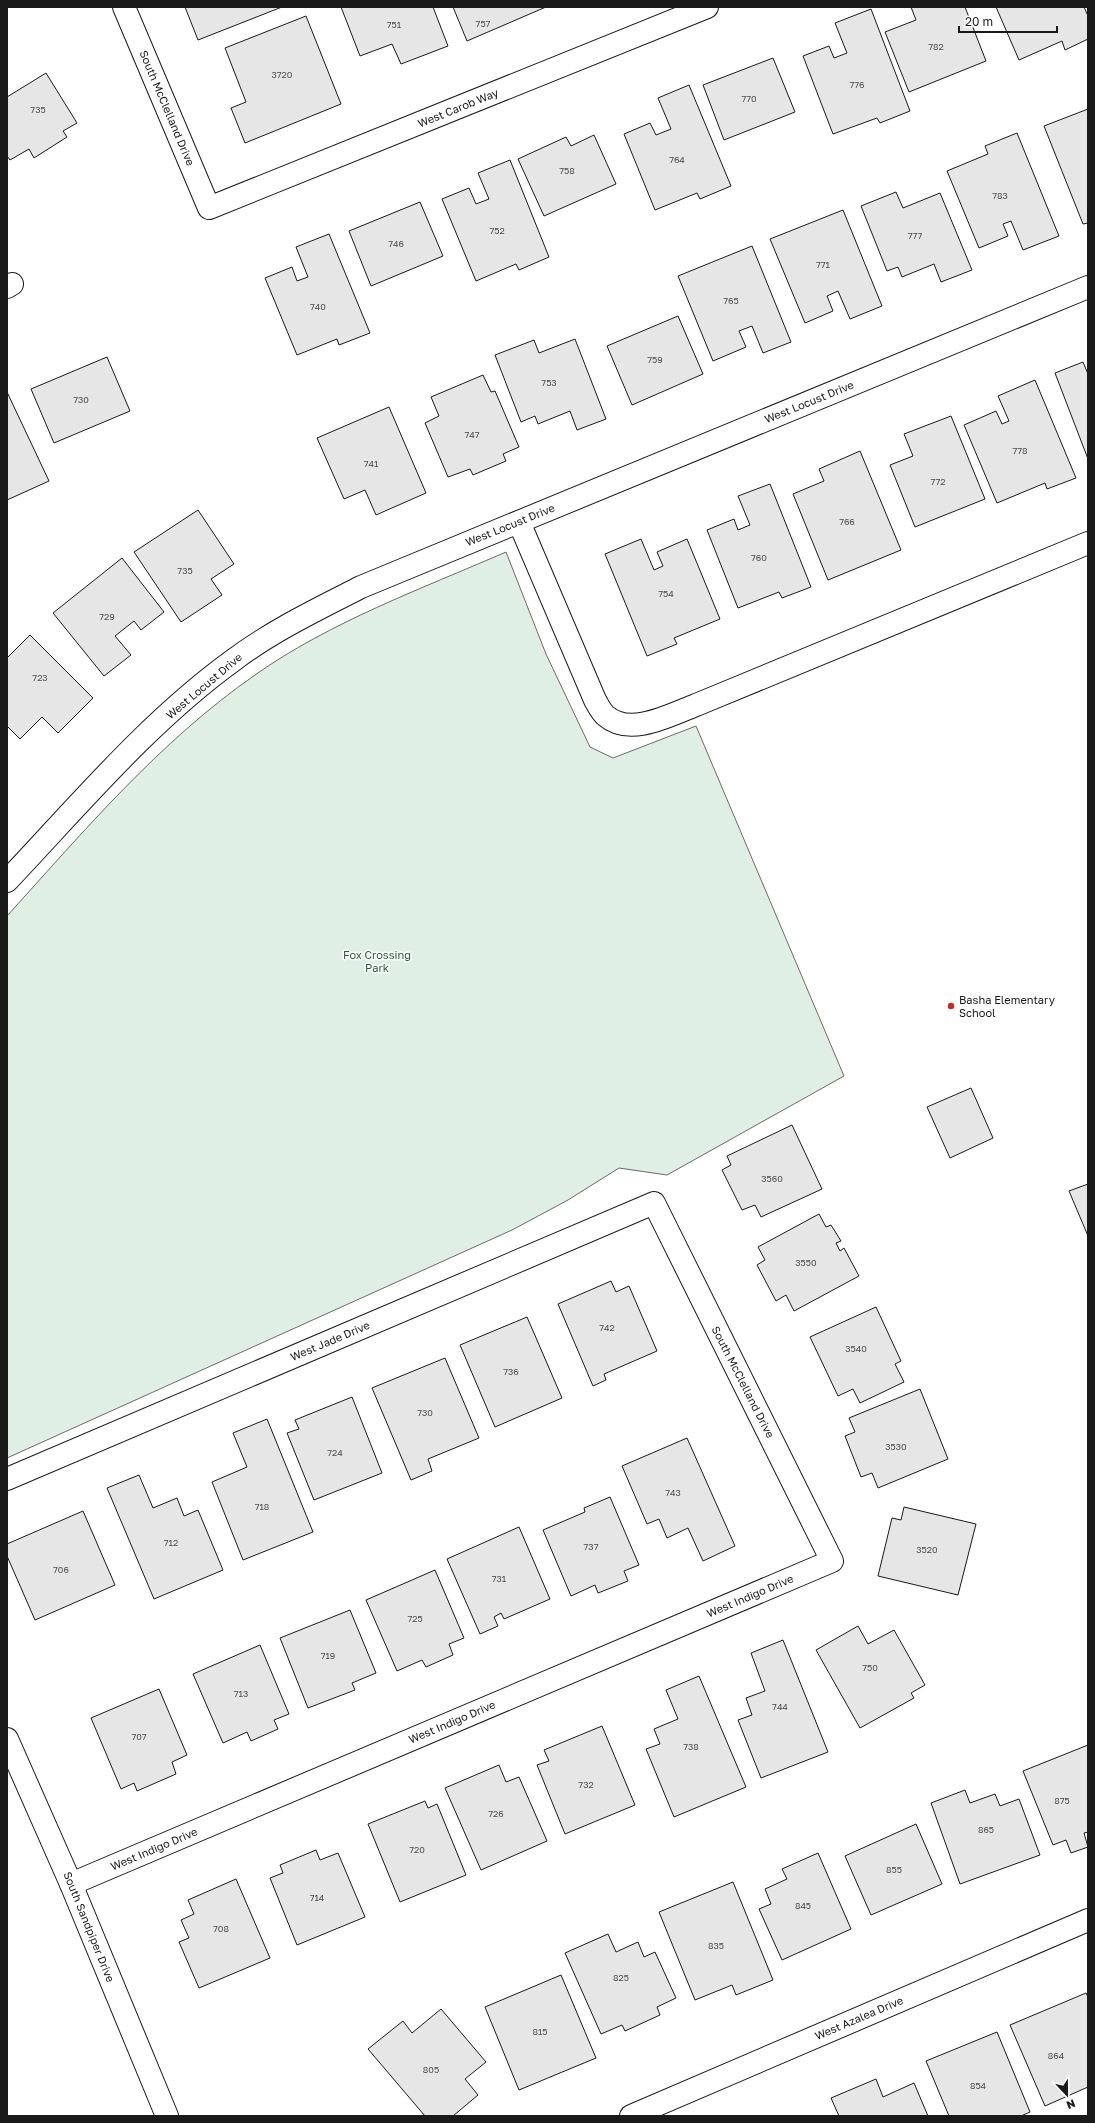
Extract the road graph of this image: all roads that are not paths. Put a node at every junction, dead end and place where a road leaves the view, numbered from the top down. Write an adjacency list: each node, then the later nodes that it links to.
1 (124, 7): 3 (street, South McClelland Drive)
2 (707, 7): 3 (street, West Carob Way)
3 (209, 208)
4 (1088, 288): 5 (street, West Locust Drive)
5 (519, 522): 6 (street); 7 (street, West Locust Drive)
6 (1088, 543)
7 (7, 882)
8 (654, 1203): 9 (street, West Jade Drive); 10 (street, South McClelland Drive)
9 (7, 1479)
10 (832, 1560): 12 (street, West Indigo Drive)
11 (7, 1739): 12 (street, South Sandpiper Drive)
12 (72, 1884): 14 (street, South Sandpiper Drive)
13 (1088, 1920): 15 (street, West Azalea Drive)
14 (167, 2116)
15 (630, 2116)

